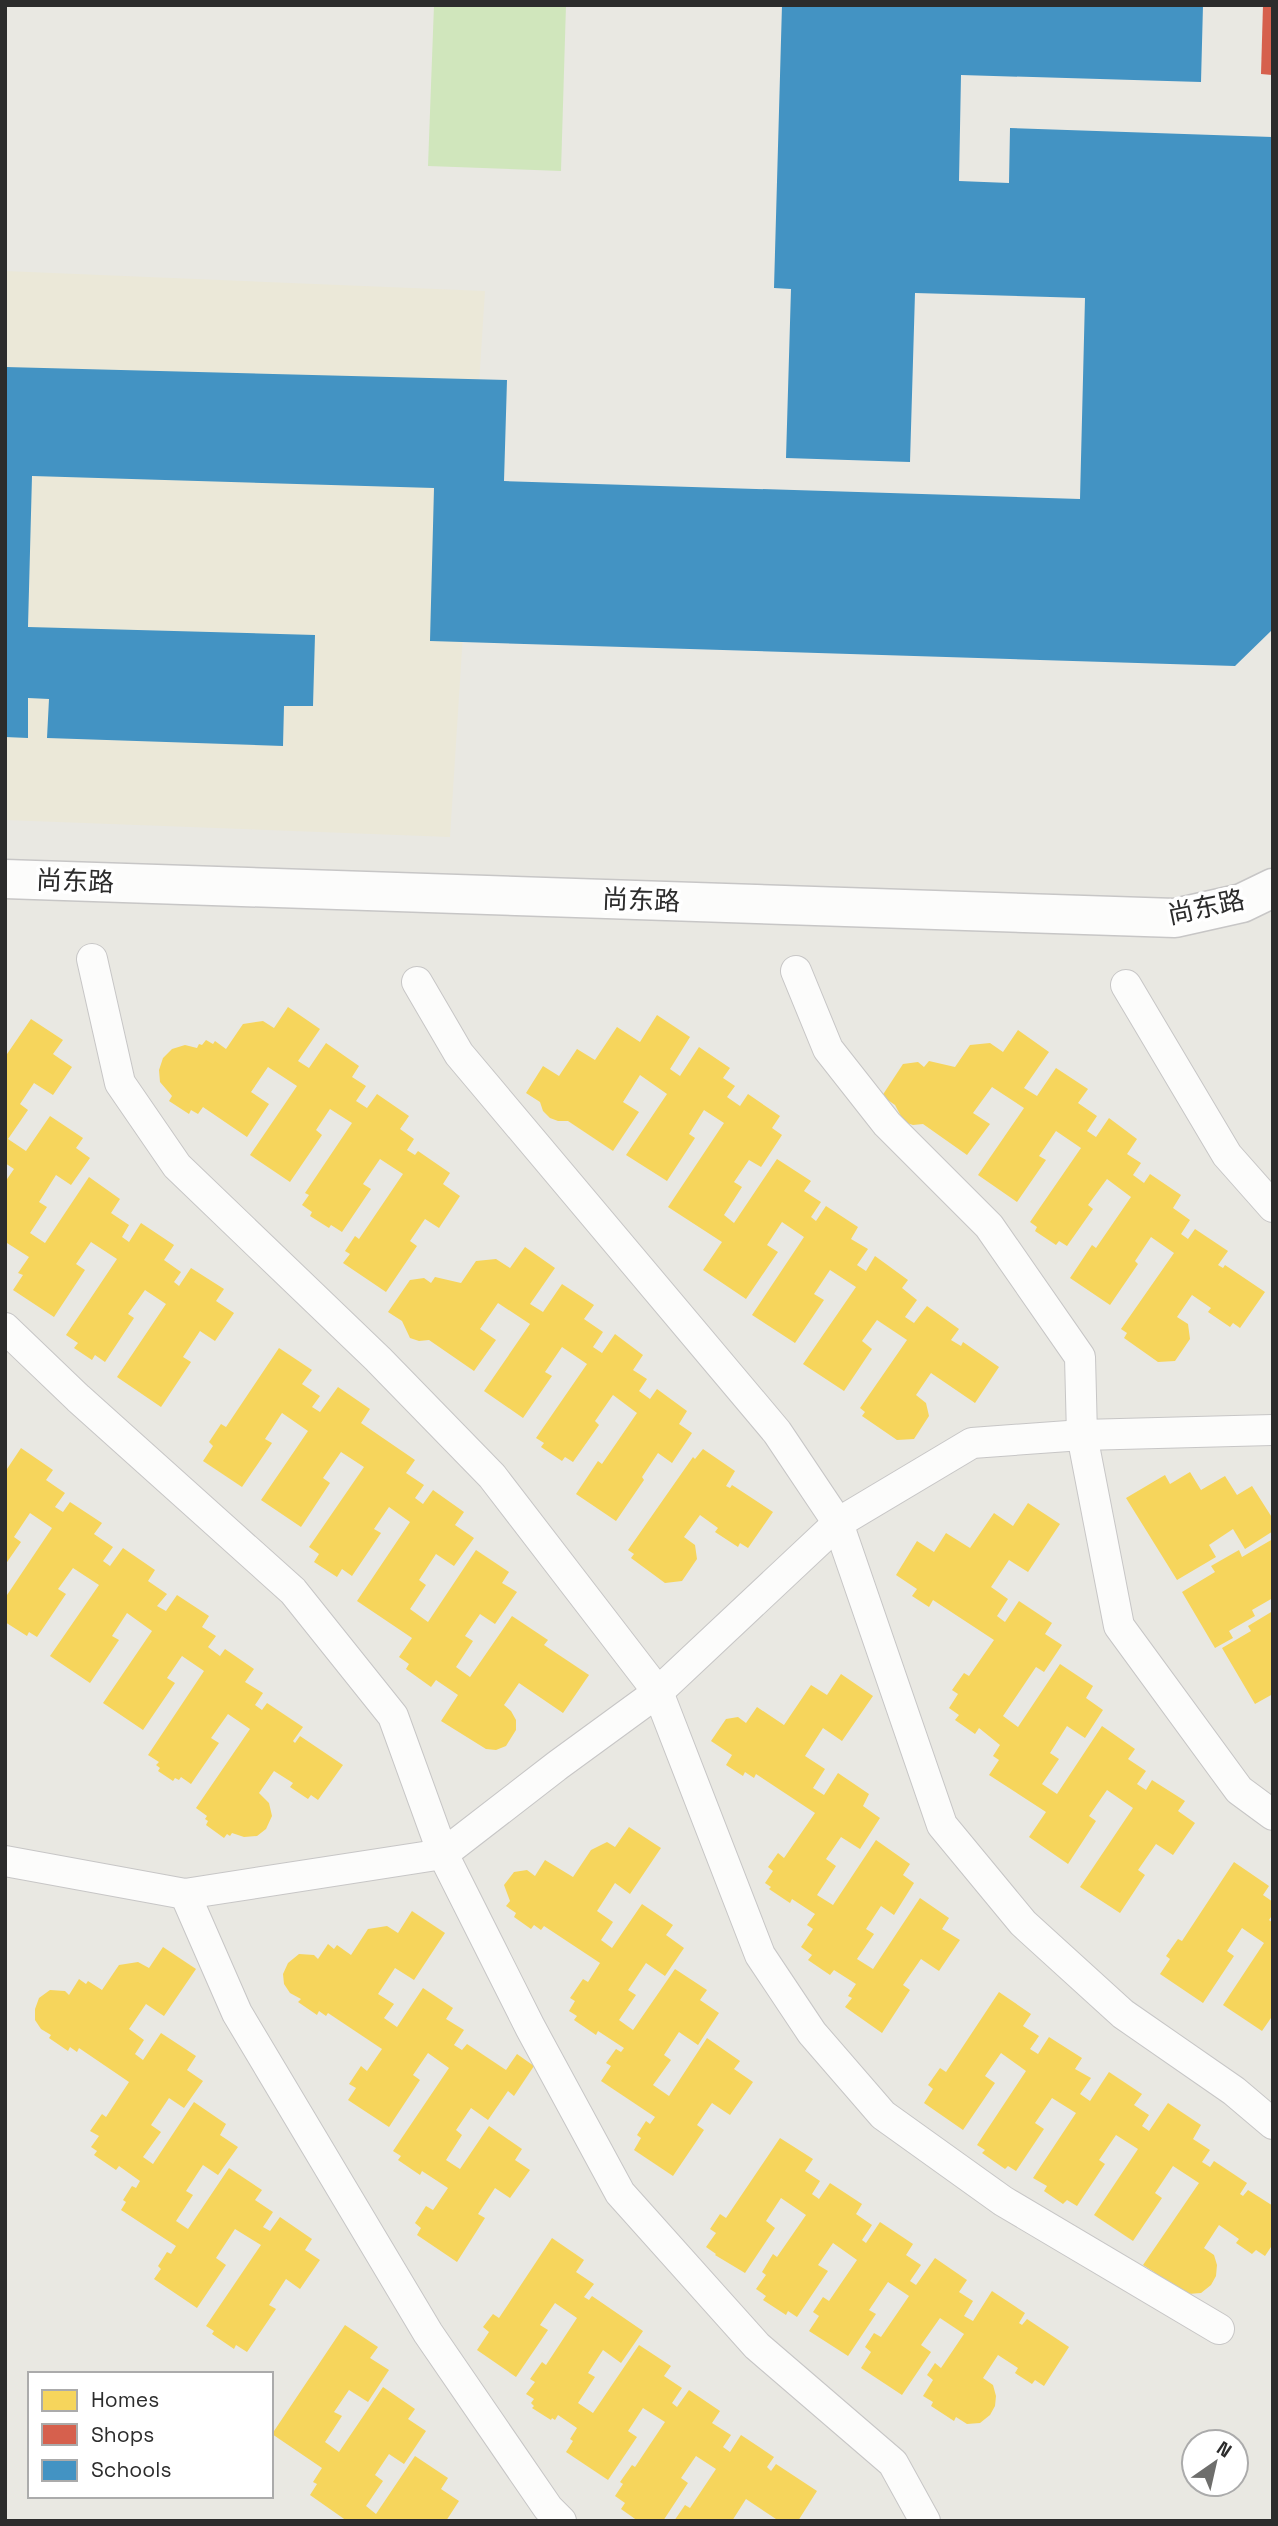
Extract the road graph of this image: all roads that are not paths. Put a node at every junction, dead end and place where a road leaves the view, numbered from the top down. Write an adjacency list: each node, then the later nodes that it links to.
1 (5, 879): 2 (street, 尚东路)
2 (1273, 888)
3 (92, 959): 12 (lane)
4 (796, 971): 10 (lane)
5 (417, 982): 11 (lane)
6 (1126, 985): 7 (lane)
7 (1273, 1207)
8 (5, 1328): 14 (lane)
9 (1273, 1430): 10 (lane)
10 (1082, 1435): 11 (lane); 13 (lane)
11 (838, 1523): 12 (lane); 17 (lane)
12 (658, 1692): 14 (lane); 18 (lane)
13 (1273, 1815)
14 (443, 1854): 16 (lane); 20 (lane)
15 (5, 1860): 16 (lane)
16 (185, 1894): 19 (lane)
17 (1273, 2124)
18 (1219, 2329)
19 (561, 2521)
20 (925, 2521)

